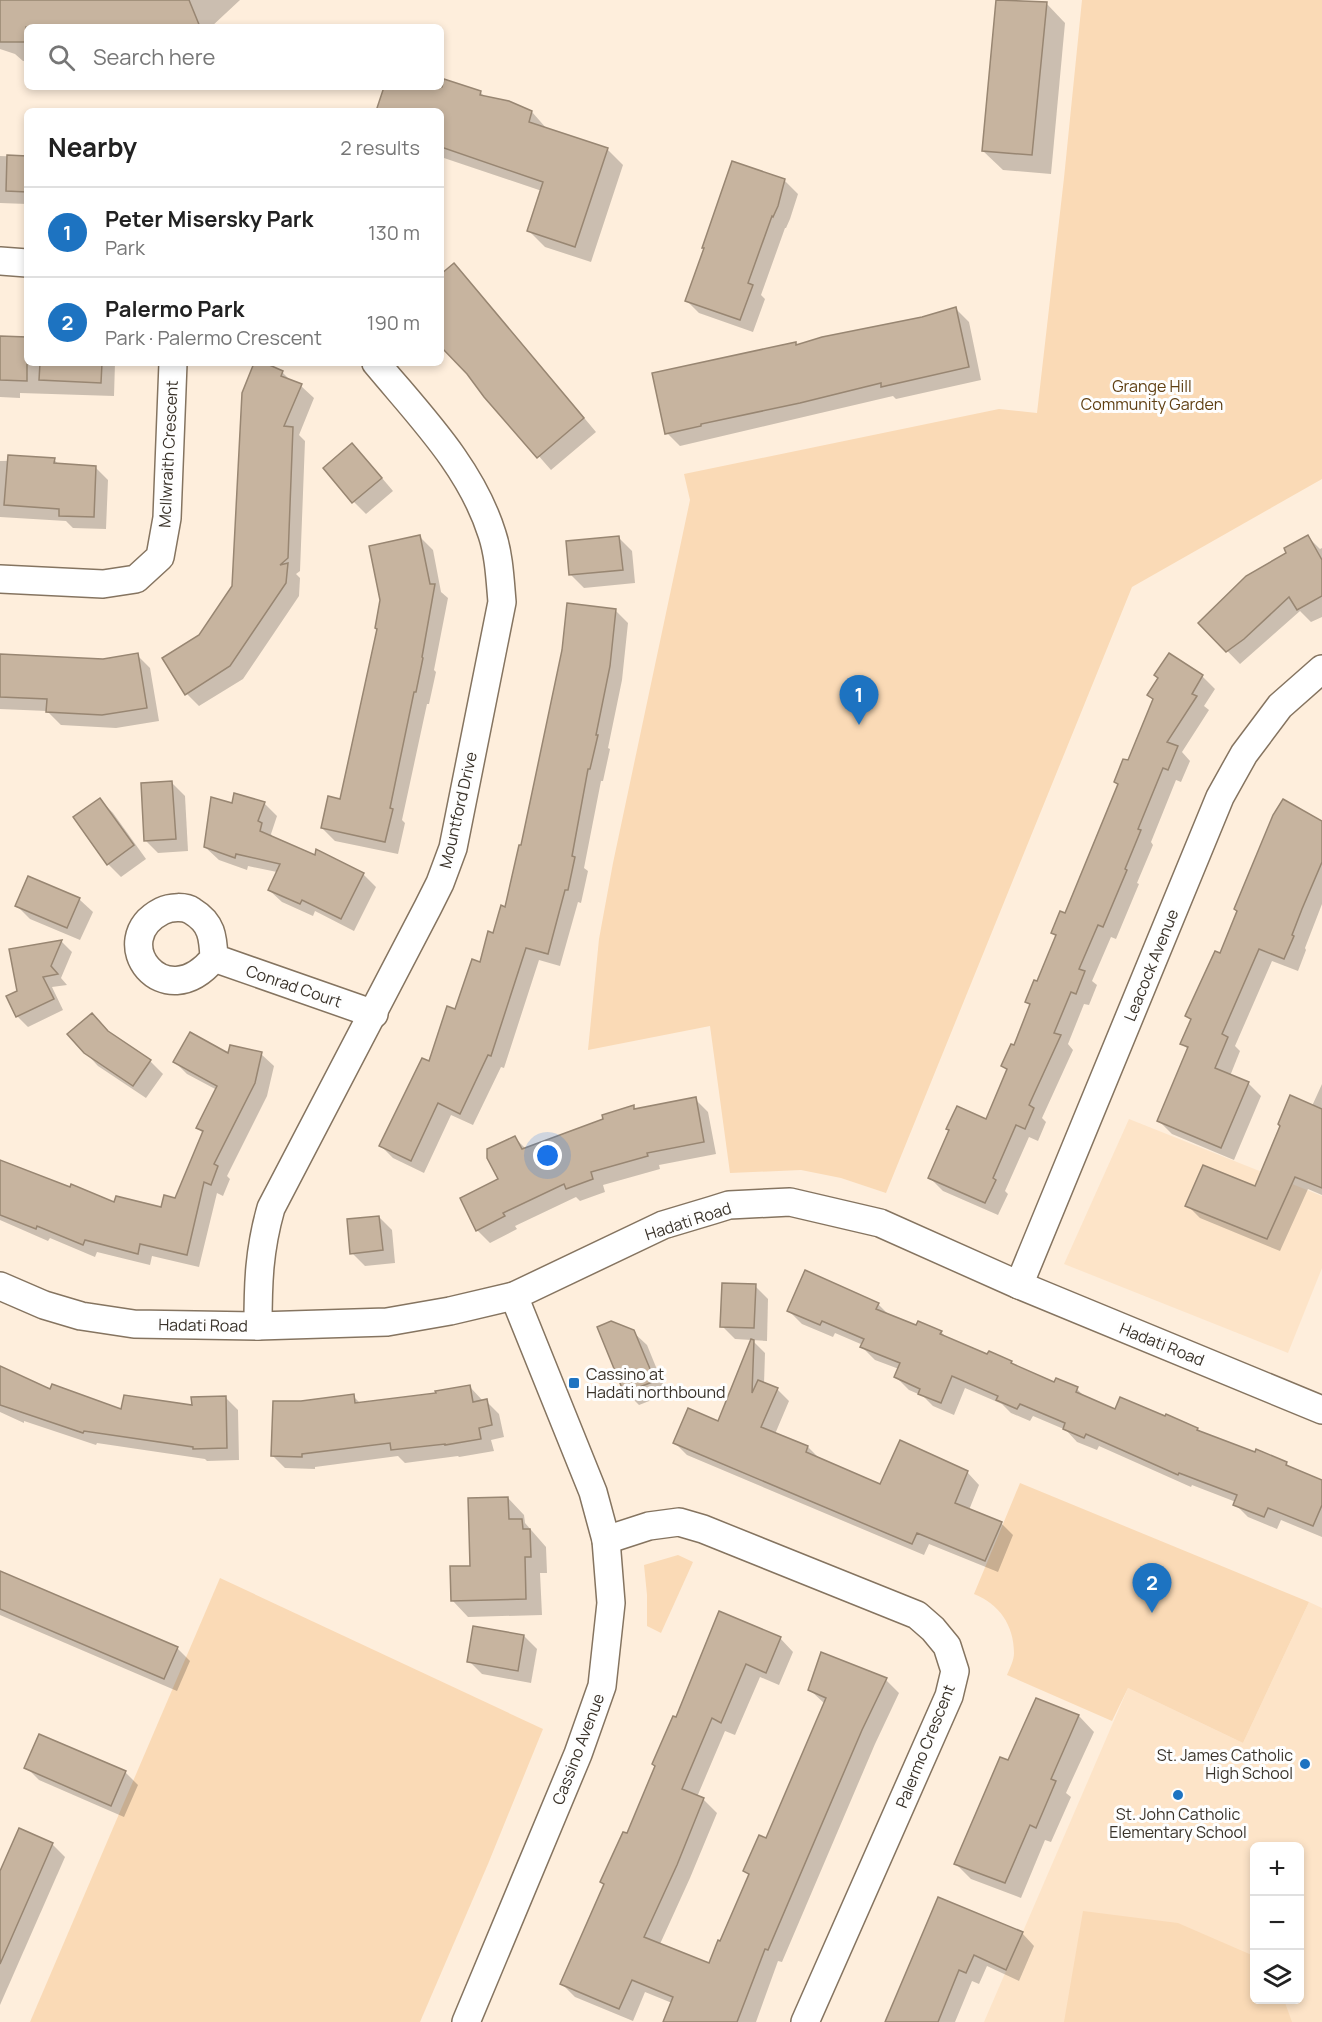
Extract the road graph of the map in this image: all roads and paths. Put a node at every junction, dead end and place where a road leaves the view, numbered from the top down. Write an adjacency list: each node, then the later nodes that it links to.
1 (0, 261): 2 (street)
2 (24, 262)
3 (173, 366): 5 (street, McIlwraith Crescent)
4 (378, 366): 8 (street, Mountford Drive)
5 (0, 579)
6 (1322, 669): 9 (street, Leacock Avenue)
7 (214, 958): 8 (street, Conrad Court)
8 (374, 1014): 12 (street, Mountford Drive)
9 (1019, 1285): 11 (street, Hadati Road); 13 (street, Hadati Road)
10 (0, 1286): 12 (street, Hadati Road)
11 (514, 1296): 12 (street, Hadati Road); 14 (street, Cassino Avenue)
12 (258, 1326)
13 (1319, 1401)
14 (606, 1540): 15 (street, Cassino Avenue); 16 (street, Palermo Crescent)
15 (474, 2019)
16 (805, 2022)

